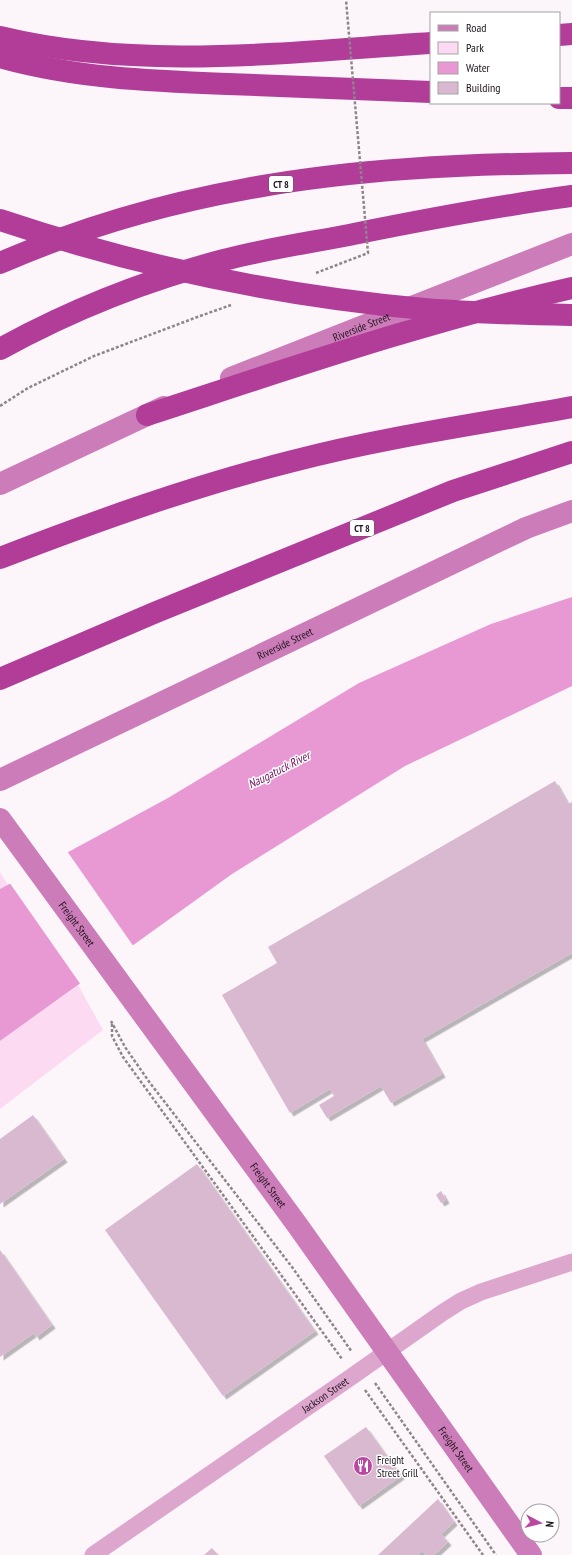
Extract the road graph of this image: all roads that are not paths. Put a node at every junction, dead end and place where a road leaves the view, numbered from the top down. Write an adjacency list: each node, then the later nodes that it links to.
1 (572, 34): 2 (highway)
2 (560, 35)
3 (0, 37): 4 (highway)
4 (430, 43)
5 (0, 57): 6 (highway)
6 (430, 92)
7 (560, 98): 8 (highway)
8 (572, 98)
9 (572, 163): 13 (highway, CT 8)
10 (572, 196): 16 (highway)
11 (0, 220): 15 (highway, bridge)
12 (572, 244): 18 (main road, Riverside Street)
13 (0, 263)
14 (572, 288): 18 (highway)
15 (572, 315)
16 (0, 349)
17 (572, 407): 22 (highway)
18 (147, 415): 20 (main road, Riverside Street)
19 (572, 452): 23 (highway, CT 8)
20 (0, 484)
21 (572, 510): 24 (main road, Riverside Street)
22 (0, 558)
23 (0, 679)
24 (0, 780)
25 (0, 819): 27 (main road, Freight Street)
26 (572, 1262): 27 (street, Jackson Street)
27 (388, 1352): 28 (street, Jackson Street); 29 (main road, Freight Street)
28 (93, 1555)
29 (531, 1555)

